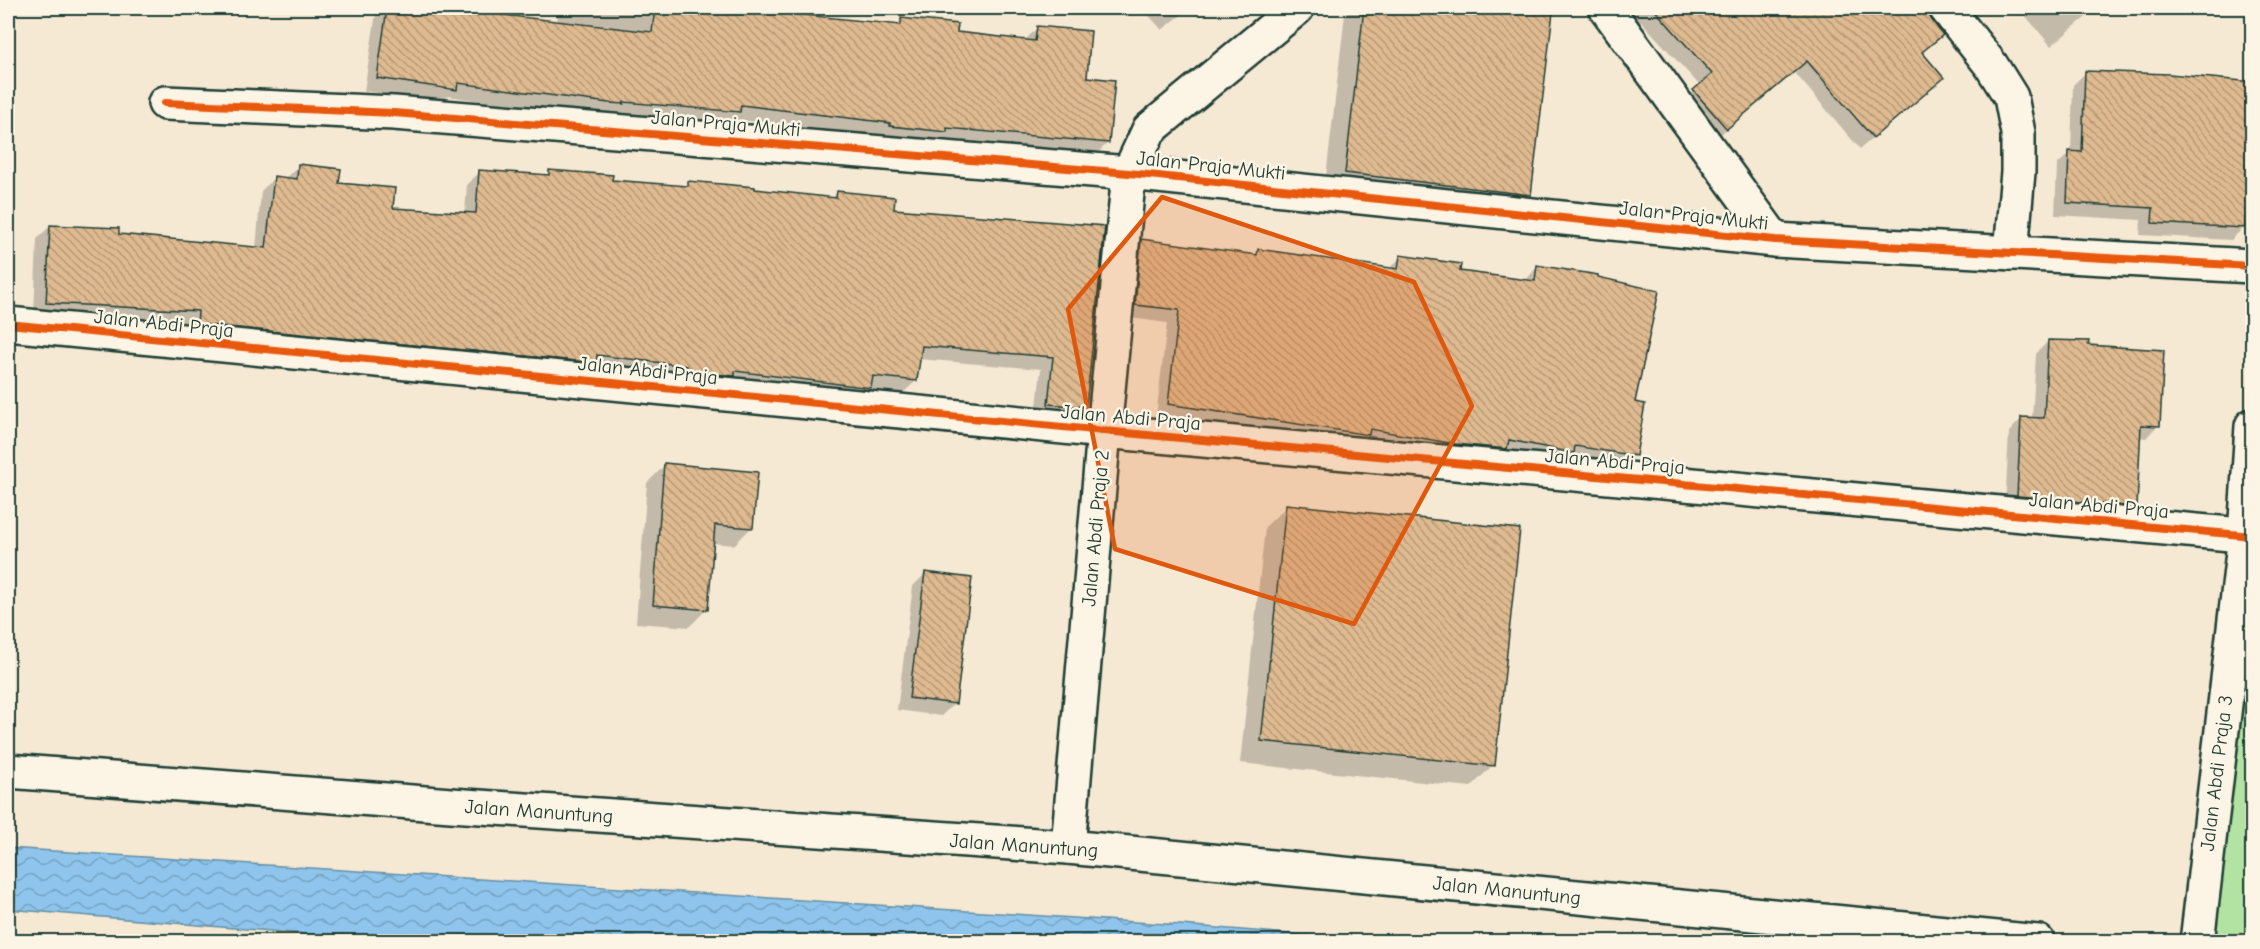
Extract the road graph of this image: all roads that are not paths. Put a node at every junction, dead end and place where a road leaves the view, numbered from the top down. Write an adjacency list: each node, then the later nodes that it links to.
1 (1606, 8): 6 (street)
2 (1946, 8): 7 (street)
3 (1290, 10): 5 (street, Jalan Praja Mukti)
4 (165, 103): 5 (street, Jalan Praja Mukti)
5 (1129, 172): 6 (street, Jalan Praja Mukti); 11 (street, Jalan Abdi Praja 2)
6 (1775, 240): 7 (street, Jalan Praja Mukti)
7 (2011, 253): 8 (street, Jalan Praja Mukti)
8 (2253, 266)
9 (8, 324): 11 (street, Jalan Abdi Praja)
10 (2253, 426): 12 (street, Jalan Abdi Praja 3)
11 (1104, 431): 12 (street, Jalan Abdi Praja); 14 (street, Jalan Abdi Praja 2)
12 (2249, 535): 16 (street, Jalan Abdi Praja 3)
13 (8, 771): 14 (street, Jalan Manuntung)
14 (1068, 847): 15 (street, Jalan Manuntung)
15 (2038, 942)
16 (2197, 942)

